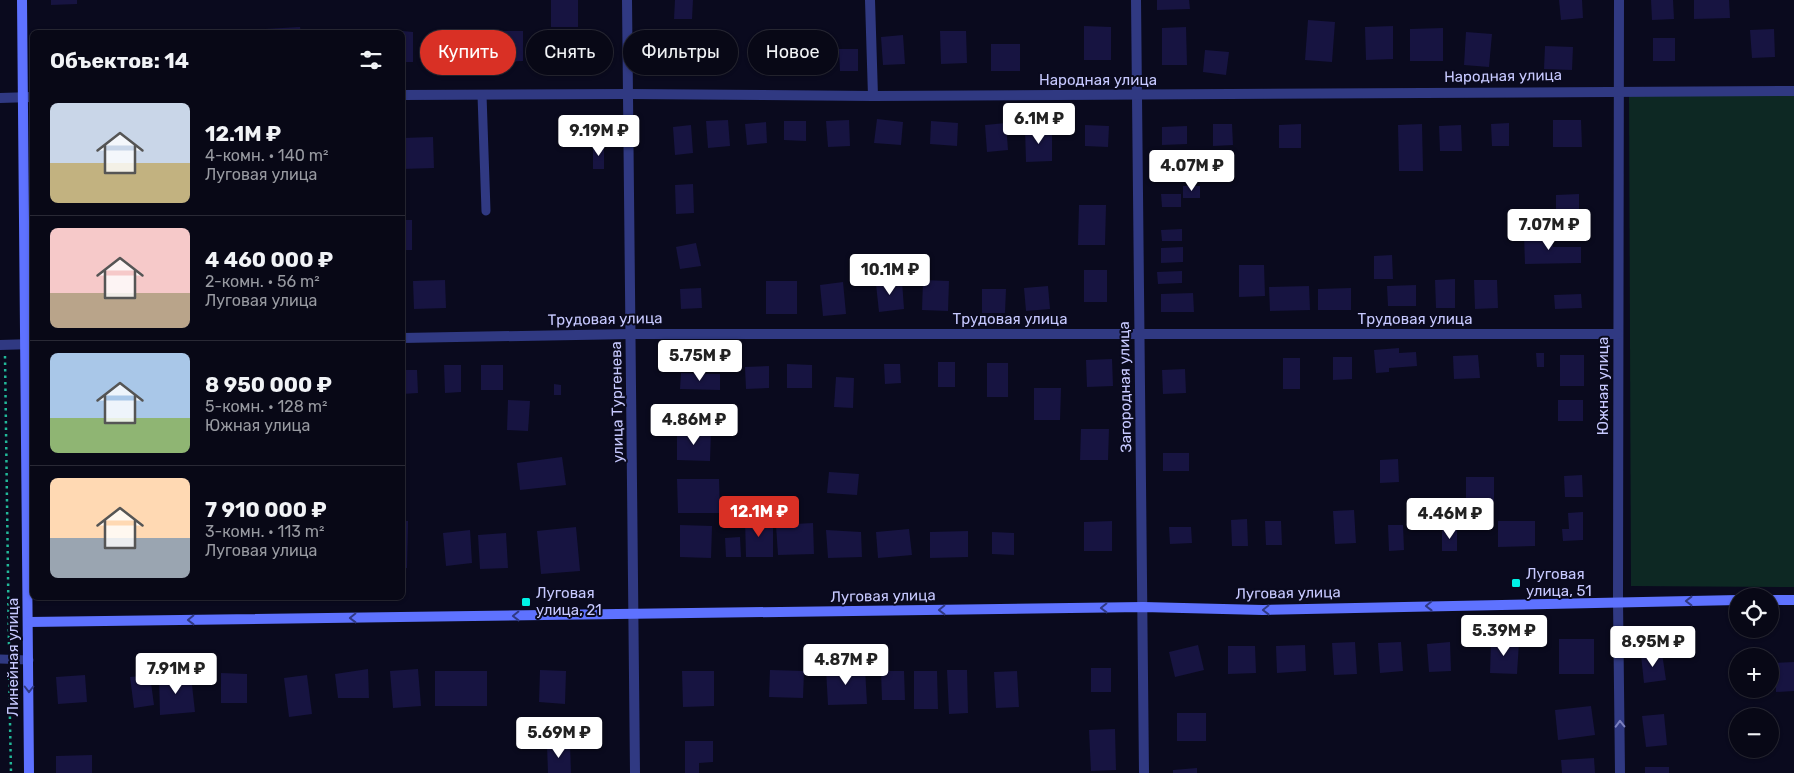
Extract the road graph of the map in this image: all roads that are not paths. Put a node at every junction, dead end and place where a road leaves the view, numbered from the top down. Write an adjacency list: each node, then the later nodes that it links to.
1 (22, 0): 13 (street, Линейная улица)
2 (627, 0): 8 (street, улица Тургенева)
3 (870, 0): 12 (street)
4 (1136, 0): 9 (street, Загородная улица)
5 (1619, 0): 6 (street, Южная улица)
6 (1619, 90): 7 (street, Народная улица); 9 (street, Народная улица); 18 (street, Южная улица)
7 (1794, 91)
8 (628, 94): 11 (street, Народная улица); 12 (street, Народная улица); 16 (street, улица Тургенева)
9 (1138, 94): 12 (street, Народная улица); 17 (street, Загородная улица)
10 (405, 95): 11 (street, Народная улица)
11 (482, 95): 15 (lane)
12 (873, 96)
13 (28, 97): 14 (street); 21 (street, Линейная улица)
14 (0, 98)
15 (486, 210)
16 (631, 334): 17 (street, Трудовая улица); 19 (street, Трудовая улица); 27 (street, улица Тургенева)
17 (1139, 334): 18 (street, Трудовая улица); 26 (street, Загородная улица)
18 (1618, 334): 25 (street, Южная улица)
19 (405, 338)
20 (2, 345): 21 (street)
21 (29, 345): 28 (street, Линейная улица)
22 (1729, 600): 25 (street, Луговая улица, one-way to 25)
23 (1779, 600): 24 (street)
24 (1794, 600)
25 (1618, 601): 26 (street, Луговая улица, one-way to 26); 34 (street, Южная улица, one-way to 25)
26 (1143, 607): 27 (street, Луговая улица, one-way to 27); 33 (street, Загородная улица)
27 (634, 614): 28 (street, Луговая улица, one-way to 28); 32 (street, улица Тургенева)
28 (28, 622): 30 (street, Линейная улица)
29 (5, 659): 30 (lane)
30 (29, 660): 31 (street, Линейная улица, one-way to 31)
31 (29, 773)
32 (634, 773)
33 (1144, 773)
34 (1620, 773)

